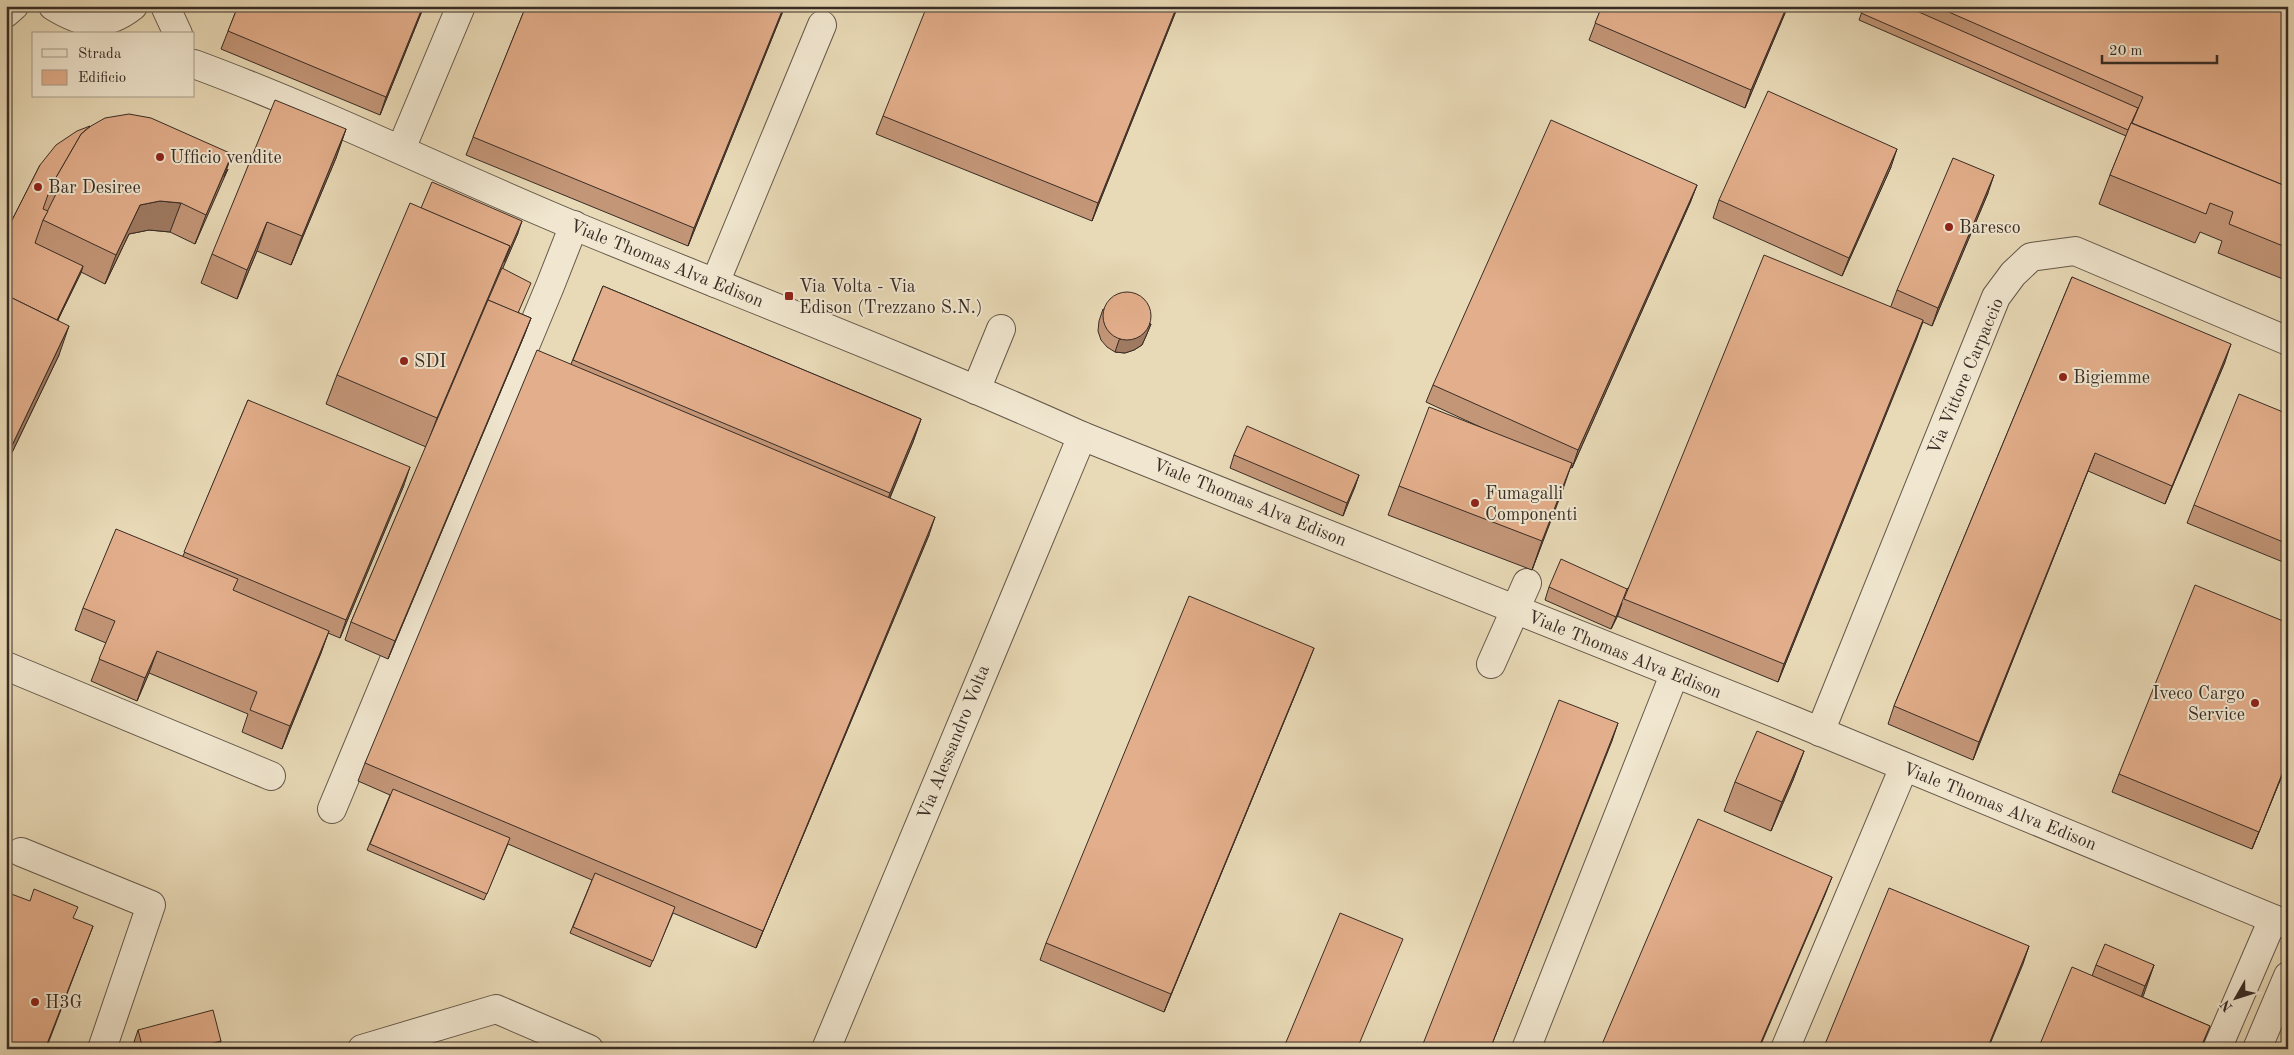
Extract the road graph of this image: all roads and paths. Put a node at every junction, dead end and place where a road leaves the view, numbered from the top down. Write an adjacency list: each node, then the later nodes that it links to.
1 (14, 6): 6 (street)
2 (133, 6): 5 (street)
3 (165, 6): 9 (street)
4 (461, 6): 12 (street)
5 (63, 12): 8 (street)
6 (6, 13)
7 (822, 25): 14 (street)
8 (108, 32)
9 (177, 32)
10 (195, 53): 11 (street, Viale Thomas Alva Edison)
11 (204, 68): 12 (street, Viale Thomas Alva Edison)
12 (401, 149): 13 (street, Viale Thomas Alva Edison)
13 (574, 226): 14 (street, Viale Thomas Alva Edison); 27 (street)
14 (715, 283): 17 (street, Viale Thomas Alva Edison)
15 (1001, 329): 17 (street)
16 (2288, 341): 24 (street, Via Vittore Carpaccio)
17 (976, 390): 18 (street, Viale Thomas Alva Edison)
18 (1082, 436): 20 (street, Viale Thomas Alva Edison); 35 (street, Via Alessandro Volta)
19 (1527, 583): 20 (street)
20 (1515, 610): 21 (street); 23 (street, Viale Thomas Alva Edison)
21 (1491, 664)
22 (6, 666): 26 (street)
23 (1674, 675): 24 (street, Viale Thomas Alva Edison); 36 (street)
24 (1820, 732): 25 (street, Viale Thomas Alva Edison)
25 (1904, 767): 29 (street, Viale Thomas Alva Edison); 37 (street)
26 (270, 776)
27 (332, 809)
28 (21, 852): 32 (street)
29 (2280, 922): 38 (street)
30 (2288, 976): 31 (street)
31 (2282, 1008): 39 (street)
32 (102, 1049)
33 (362, 1049): 34 (street)
34 (589, 1049)
35 (826, 1049)
36 (1526, 1049)
37 (1785, 1049)
38 (2217, 1049)
39 (2258, 1049)

